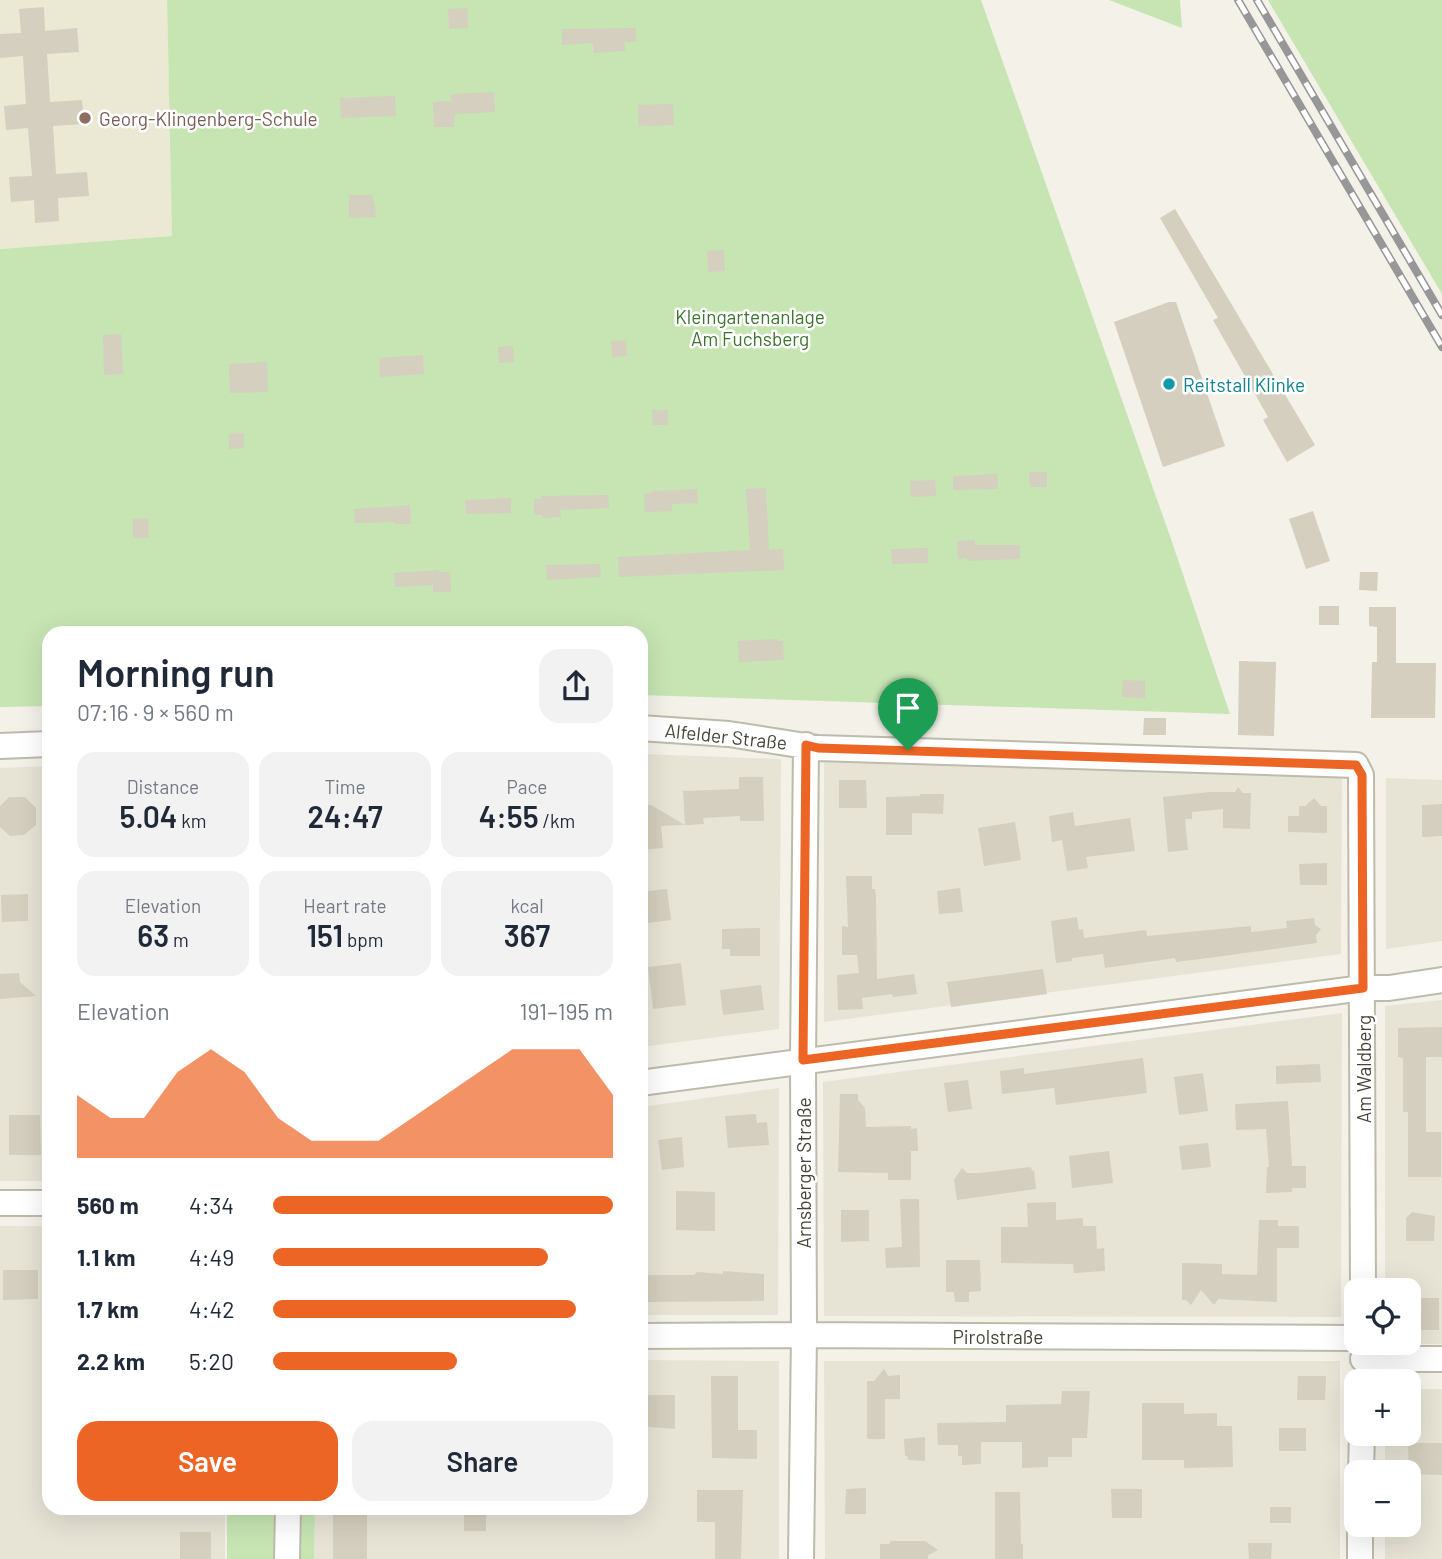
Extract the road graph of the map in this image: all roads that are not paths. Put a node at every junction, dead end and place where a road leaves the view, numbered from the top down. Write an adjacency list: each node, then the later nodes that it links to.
1 (648, 729): 3 (street, Alfelder Straße)
2 (42, 744): 4 (street)
3 (806, 745): 5 (street, Alfelder Straße); 8 (street, Arnsberger Straße)
4 (0, 746)
5 (1356, 765): 7 (street, Am Waldberg)
6 (1442, 980): 7 (street)
7 (1363, 988): 8 (street); 12 (street, Am Waldberg)
8 (803, 1060): 9 (street); 13 (street, Arnsberger Straße)
9 (648, 1082)
10 (0, 1203): 11 (street)
11 (42, 1203)
12 (1363, 1278)
13 (804, 1335): 14 (street, Pirolstraße); 15 (street, Pirolstraße); 21 (street, Arnsberger Straße)
14 (648, 1336)
15 (1344, 1354)
16 (1361, 1355): 17 (street, Pirolstraße)
17 (1442, 1359)
18 (288, 1515): 20 (street)
19 (1360, 1537): 22 (street)
20 (287, 1559)
21 (801, 1559)
22 (1360, 1559)

